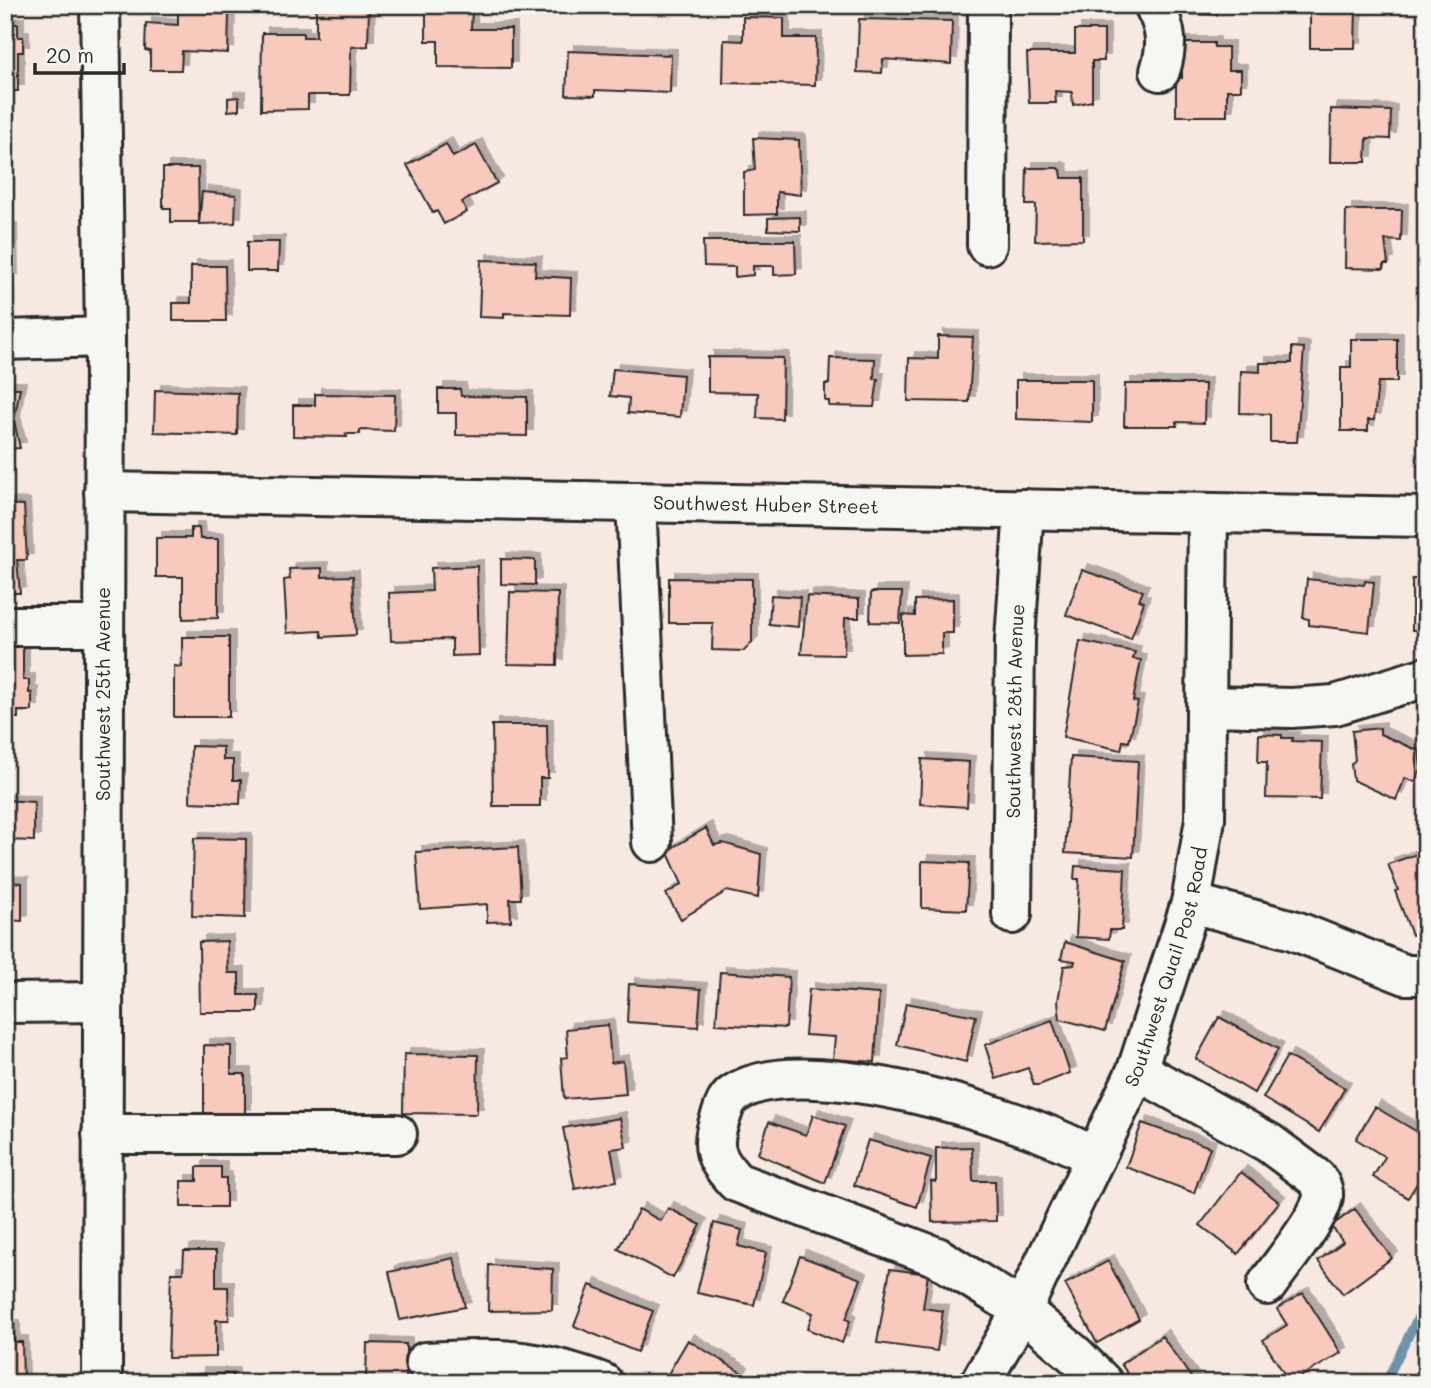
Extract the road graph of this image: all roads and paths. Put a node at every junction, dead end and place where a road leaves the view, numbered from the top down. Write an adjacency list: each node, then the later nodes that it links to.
1 (100, 5): 6 (street, Southwest 25th Avenue)
2 (988, 5): 5 (street)
3 (1154, 5): 4 (street)
4 (1160, 71)
5 (987, 245)
6 (105, 337): 7 (street); 8 (street, Southwest 25th Avenue)
7 (5, 340)
8 (104, 492): 9 (street, Southwest Huber Street); 14 (street, Southwest 25th Avenue)
9 (636, 502): 10 (street, Southwest Huber Street); 17 (street)
10 (1024, 509): 11 (street, Southwest Huber Street); 19 (street, Southwest 28th Avenue)
11 (1208, 514): 12 (street, Southwest Huber Street); 16 (street, Southwest Quail Post Road)
12 (1426, 516)
13 (5, 626): 14 (street)
14 (104, 626): 21 (street, Southwest 25th Avenue)
15 (1426, 677): 16 (street)
16 (1207, 706): 18 (street, Southwest Quail Post Road)
17 (652, 842)
18 (1191, 903): 20 (street); 23 (street, Southwest Quail Post Road)
19 (1012, 914)
20 (1426, 975)
21 (103, 1002): 22 (street); 24 (street, Southwest 25th Avenue)
22 (5, 1003)
23 (1137, 1070): 26 (street, Southwest Quail Post Road); 27 (street)
24 (102, 1134): 25 (street); 30 (street, Southwest 25th Avenue)
25 (397, 1134)
26 (1095, 1158): 28 (street, Southwest Quail Post Road); 28 (street)
27 (1267, 1285)
28 (1022, 1310): 32 (street, Southwest Quail Post Road); 33 (street)
29 (425, 1362): 31 (street)
30 (102, 1383)
31 (603, 1383)
32 (980, 1383)
33 (1103, 1383)

